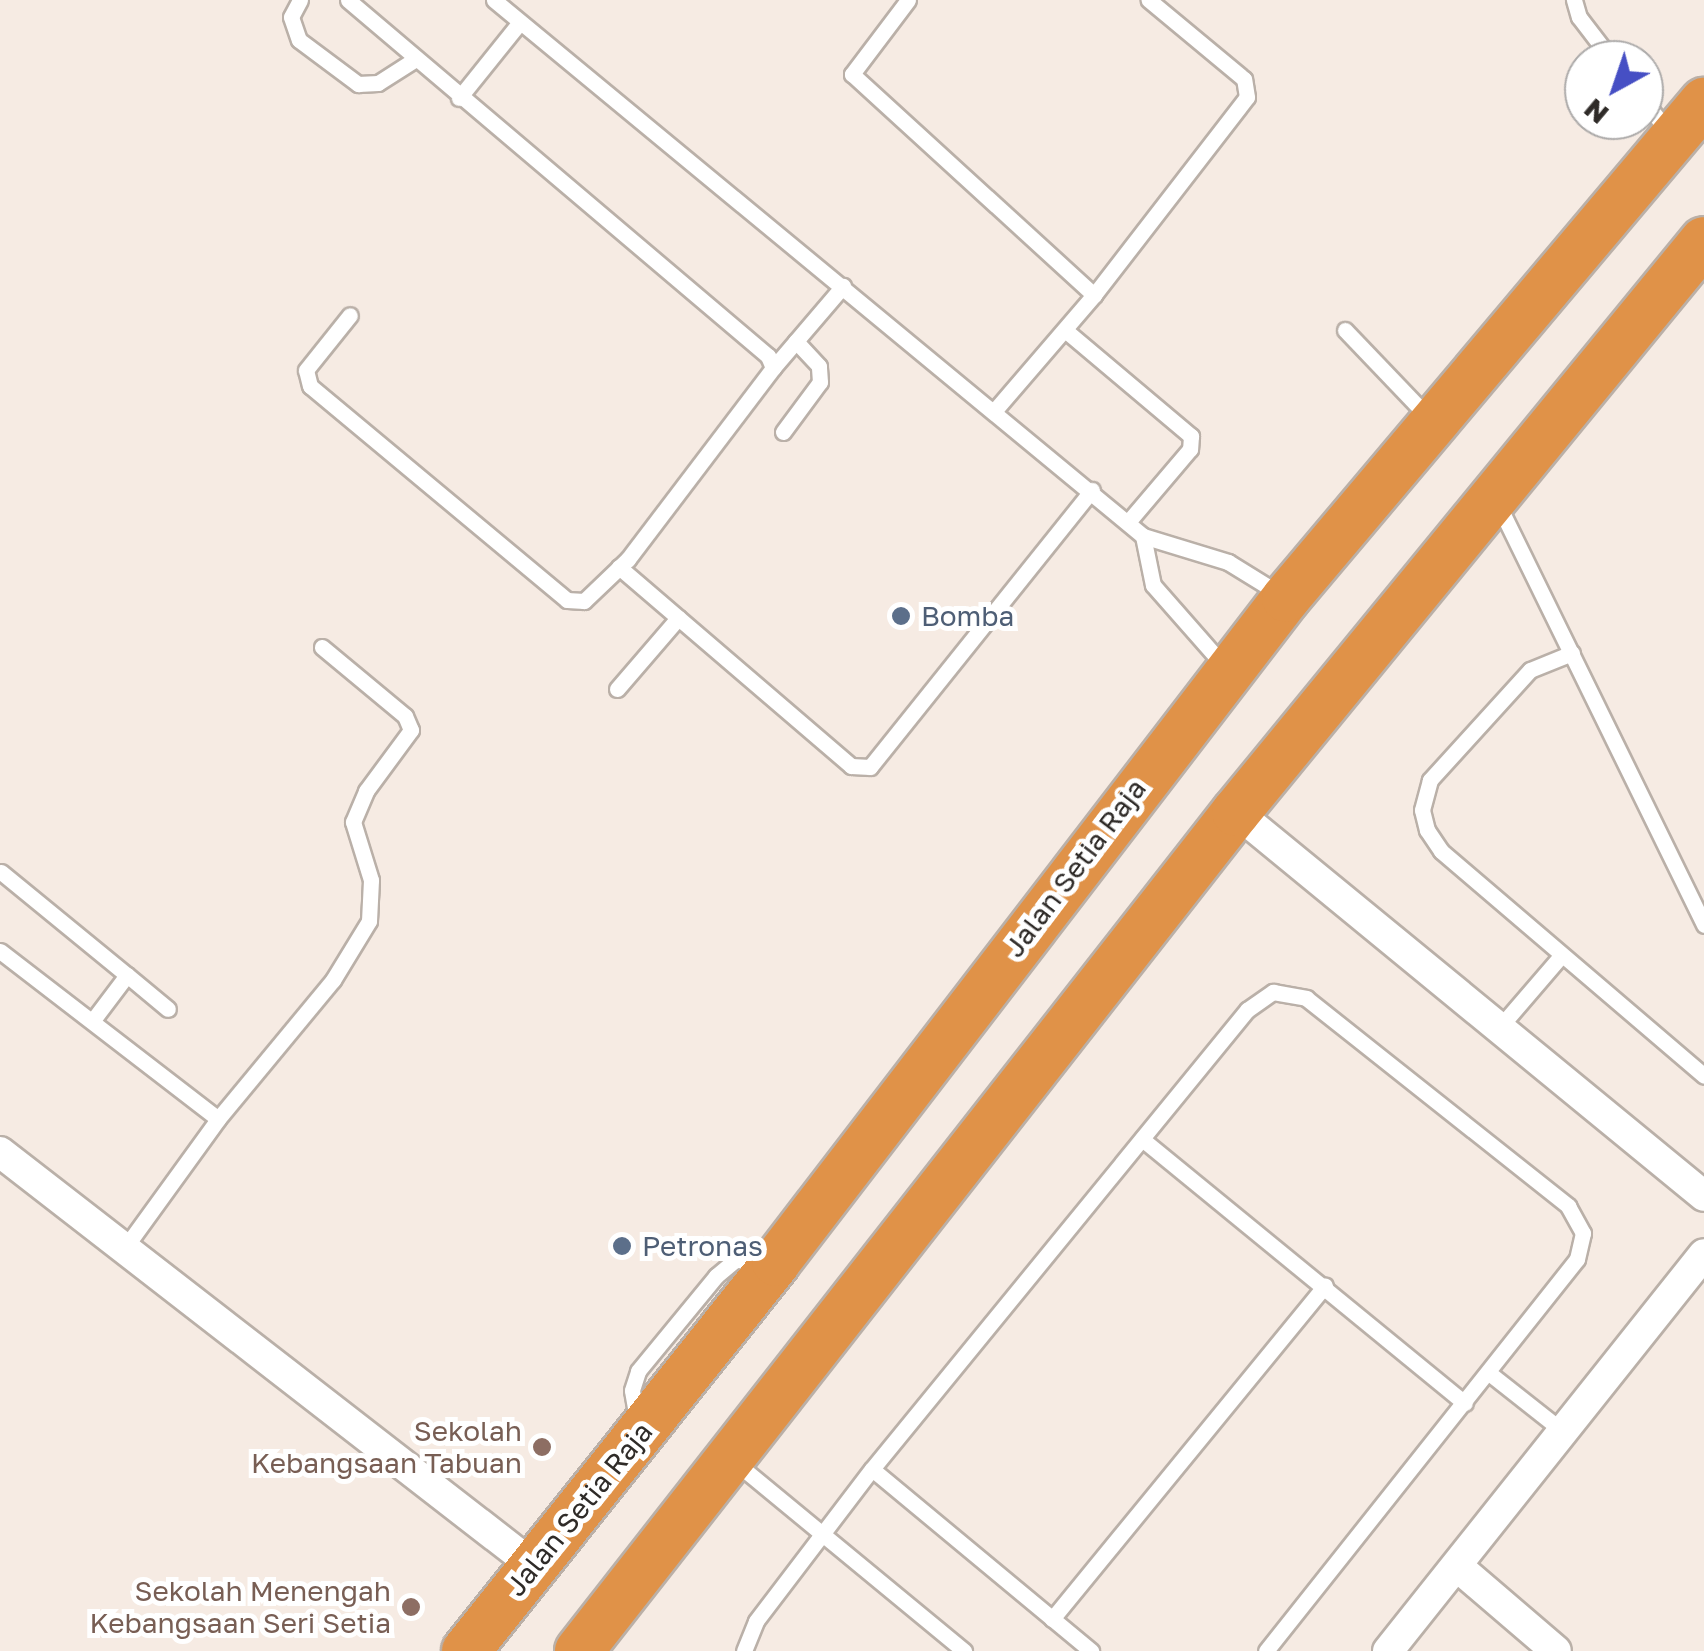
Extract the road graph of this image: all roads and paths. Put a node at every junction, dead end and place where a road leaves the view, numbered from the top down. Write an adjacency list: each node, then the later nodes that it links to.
1 (300, 0): 9 (lane)
2 (348, 0): 9 (lane)
3 (494, 0): 7 (lane)
4 (908, 0): 16 (lane)
5 (1149, 0): 16 (lane)
6 (1574, 0): 8 (lane)
7 (520, 22): 10 (lane); 15 (lane)
8 (1597, 40)
9 (414, 60): 10 (lane)
10 (459, 98): 21 (lane)
11 (1704, 102): 13 (highway, Jalan Setia Raja)
12 (1664, 126): 13 (lane)
13 (1673, 138): 23 (highway, Jalan Setia Raja)
14 (1704, 241): 26 (highway)
15 (843, 286): 20 (lane); 22 (lane)
16 (1094, 295): 18 (lane)
17 (350, 315): 29 (lane)
18 (1065, 330): 22 (lane); 27 (lane)
19 (1346, 330): 23 (lane)
20 (796, 341): 21 (lane); 24 (lane)
21 (773, 368): 29 (lane)
22 (995, 410): 25 (lane)
23 (1432, 422): 30 (highway, Jalan Setia Raja)
24 (783, 432)
25 (1092, 490): 27 (lane); 31 (lane)
26 (1492, 494): 33 (lane); 36 (highway)
27 (1128, 522): 28 (lane)
28 (1143, 536): 30 (lane); 34 (lane)
29 (620, 568): 31 (lane)
30 (1286, 598): 34 (highway, Jalan Setia Raja)
31 (678, 618): 35 (lane)
32 (322, 647): 46 (lane)
33 (1572, 653): 38 (lane); 40 (lane)
34 (1228, 671): 59 (highway, Jalan Setia Raja)
35 (617, 689)
36 (1236, 812): 44 (street); 56 (highway)
37 (1, 872): 41 (lane)
38 (1704, 925)
39 (0, 951): 43 (lane)
40 (1561, 956): 44 (lane); 45 (lane)
41 (127, 975): 42 (lane); 43 (lane)
42 (168, 1008)
43 (93, 1020): 46 (lane)
44 (1499, 1028): 49 (street)
45 (1704, 1076)
46 (218, 1119): 50 (lane)
47 (1142, 1138): 52 (lane); 53 (lane); 57 (lane)
48 (0, 1152): 50 (street)
49 (1704, 1196)
50 (124, 1249): 59 (street)
51 (1704, 1254): 55 (street)
52 (1325, 1286): 54 (lane); 61 (lane)
53 (1489, 1373): 54 (lane); 55 (lane)
54 (1466, 1403): 67 (lane)
55 (1560, 1429): 60 (street)
56 (732, 1459): 58 (lane); 63 (highway)
57 (872, 1469): 58 (lane); 61 (lane)
58 (822, 1536): 64 (lane); 65 (lane)
59 (534, 1566): 62 (highway, Jalan Setia Raja)
60 (1457, 1566): 68 (street); 69 (street)
61 (1052, 1619): 66 (lane)
62 (466, 1651)
63 (579, 1651)
64 (744, 1651)
65 (964, 1651)
66 (1091, 1651)
67 (1266, 1651)
68 (1388, 1651)
69 (1556, 1651)

